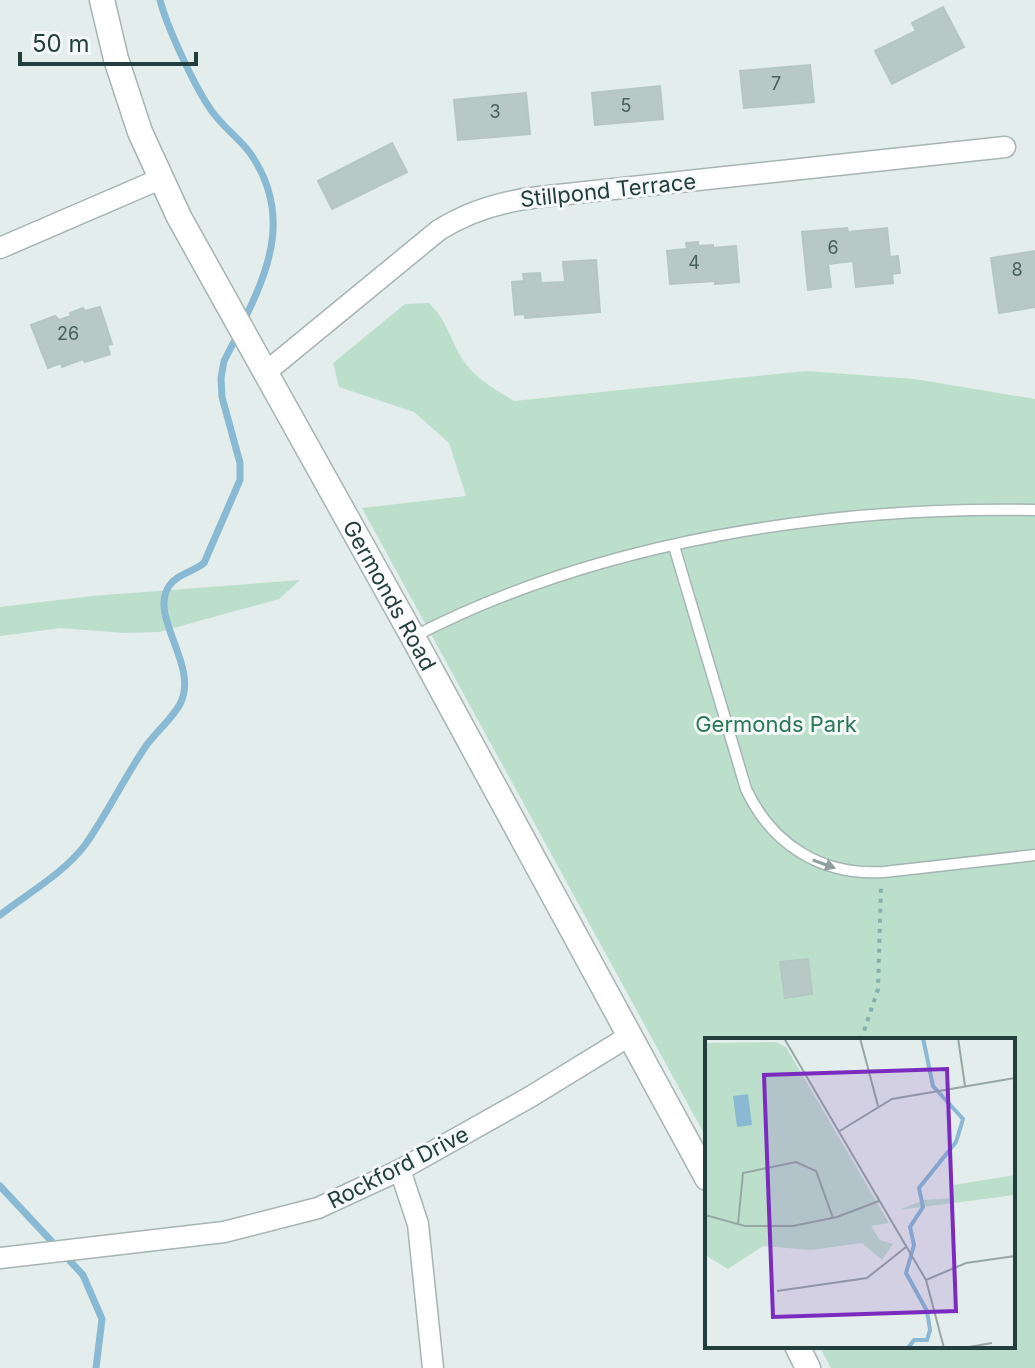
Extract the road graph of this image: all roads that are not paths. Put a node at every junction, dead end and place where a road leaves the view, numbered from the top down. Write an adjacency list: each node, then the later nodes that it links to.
1 (102, 0): 3 (street, Germonds Road)
2 (1005, 147): 5 (street, Stillpond Terrace)
3 (160, 179): 4 (street); 5 (street, Germonds Road)
4 (0, 248)
5 (266, 372): 8 (street, Germonds Road)
6 (1035, 510): 7 (lane)
7 (674, 546): 8 (lane); 9 (lane, one-way to 9)
8 (413, 637): 10 (street, Germonds Road)
9 (1035, 855)
10 (631, 1035): 11 (street, Rockford Drive); 12 (street, Germonds Road)
11 (400, 1170): 13 (street, Rockford Drive); 15 (street)
12 (705, 1174)
13 (0, 1258)
14 (798, 1348): 16 (street)
15 (433, 1368)
16 (808, 1368)

